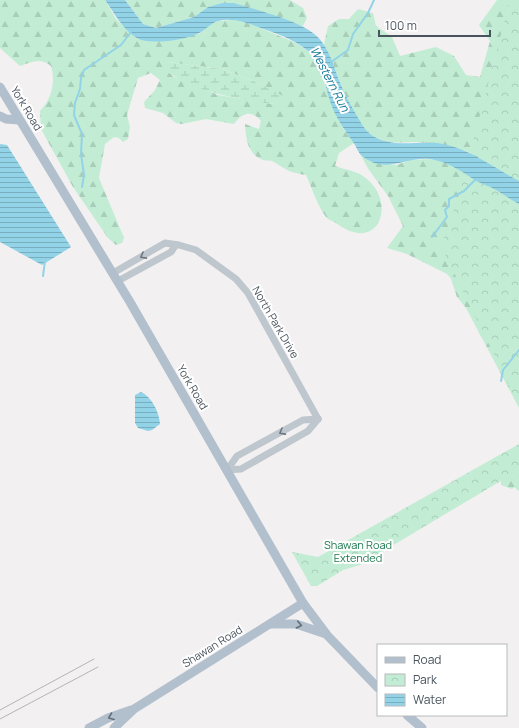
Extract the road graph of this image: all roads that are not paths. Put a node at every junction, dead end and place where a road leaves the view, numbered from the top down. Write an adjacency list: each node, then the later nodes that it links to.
1 (1, 91): 3 (main road, York Road)
2 (0, 116): 3 (main road)
3 (20, 120): 5 (main road, York Road)
4 (175, 246): 5 (street, North Park Drive, one-way to 5); 6 (street); 7 (street, North Park Drive)
5 (112, 273): 6 (main road, York Road)
6 (118, 281): 8 (main road, York Road)
7 (318, 420): 8 (street); 8 (street, one-way to 8)
8 (227, 470): 9 (main road, York Road)
9 (303, 603): 10 (main road, Shawan Road); 11 (main road, York Road)
10 (269, 625): 11 (main road, one-way to 11); 13 (main road, Shawan Road)
11 (328, 635): 12 (main road, York Road)
12 (377, 687)
13 (134, 709): 15 (main road, Shawan Road, one-way to 15); 16 (main road, Shawan Road)
14 (408, 716): 17 (main road)
15 (89, 728)
16 (114, 728)
17 (422, 728)

